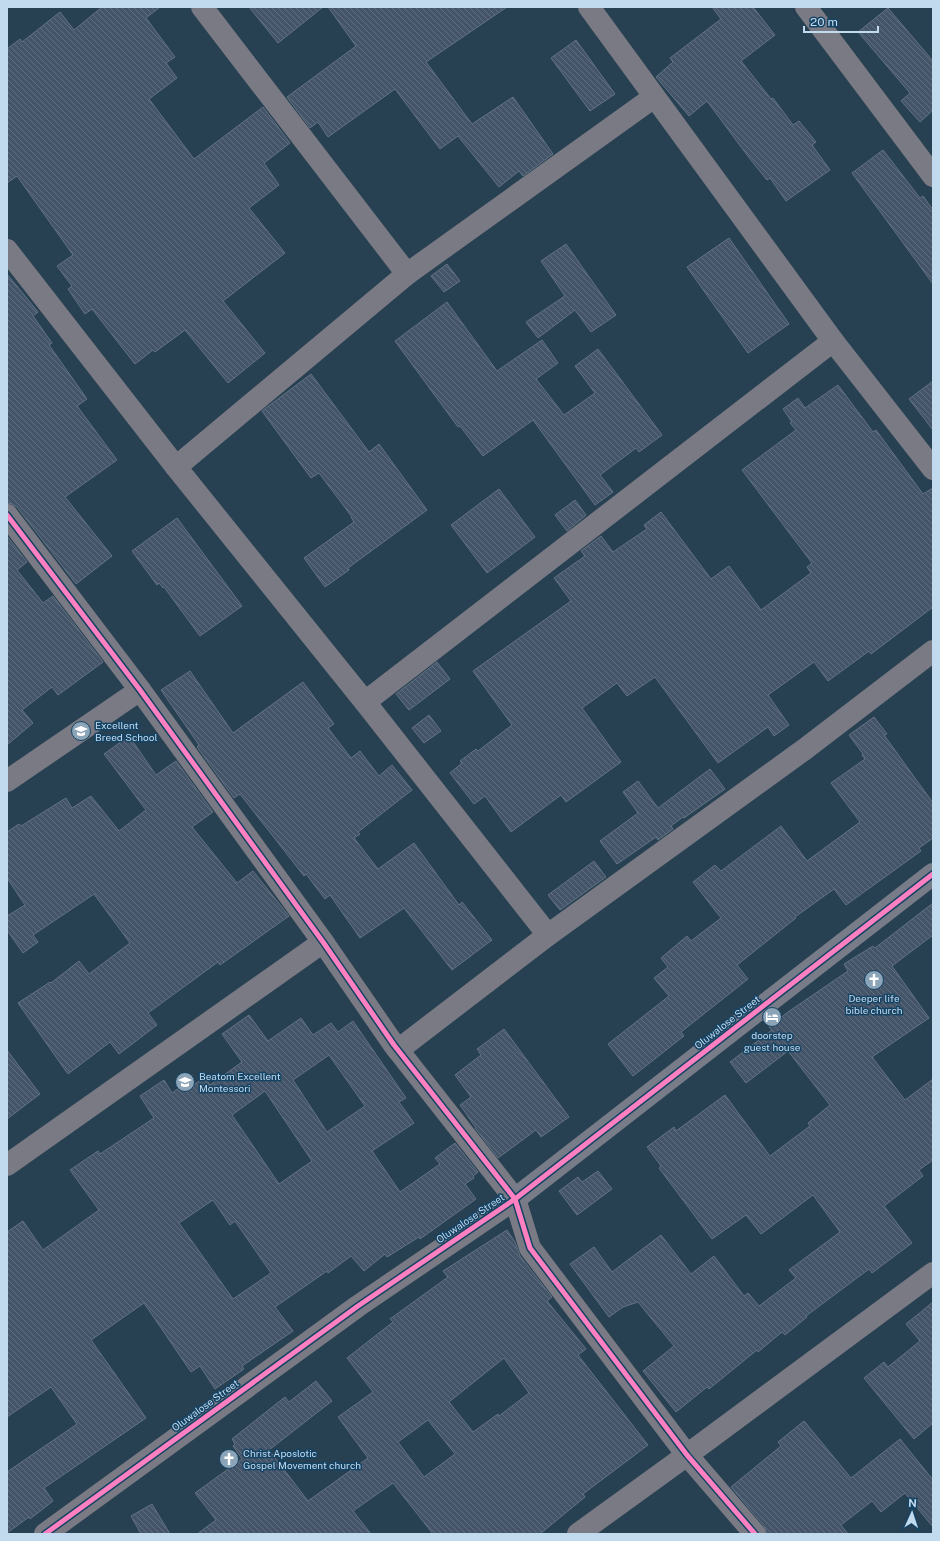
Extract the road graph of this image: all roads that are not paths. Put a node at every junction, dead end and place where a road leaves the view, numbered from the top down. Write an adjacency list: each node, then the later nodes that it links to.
1 (202, 7): 7 (street)
2 (588, 7): 4 (street)
3 (815, 11): 5 (street)
4 (654, 97): 7 (street); 8 (street)
5 (933, 176)
6 (7, 250): 9 (street)
7 (408, 274): 9 (street)
8 (833, 341): 10 (street); 14 (street)
9 (176, 467): 14 (street)
10 (933, 469)
11 (7, 515): 13 (street)
12 (933, 651): 17 (street)
13 (140, 690): 15 (street); 18 (street)
14 (365, 702): 17 (street)
15 (7, 781)
16 (933, 874): 21 (street, Oluwalose Street)
17 (548, 935): 19 (street)
18 (323, 942): 19 (street); 20 (street)
19 (398, 1050): 21 (street)
20 (7, 1166)
21 (514, 1199): 23 (street); 24 (street, Oluwalose Street)
22 (933, 1273): 23 (street)
23 (687, 1455): 25 (street); 26 (street)
24 (45, 1534)
25 (578, 1534)
26 (755, 1534)

